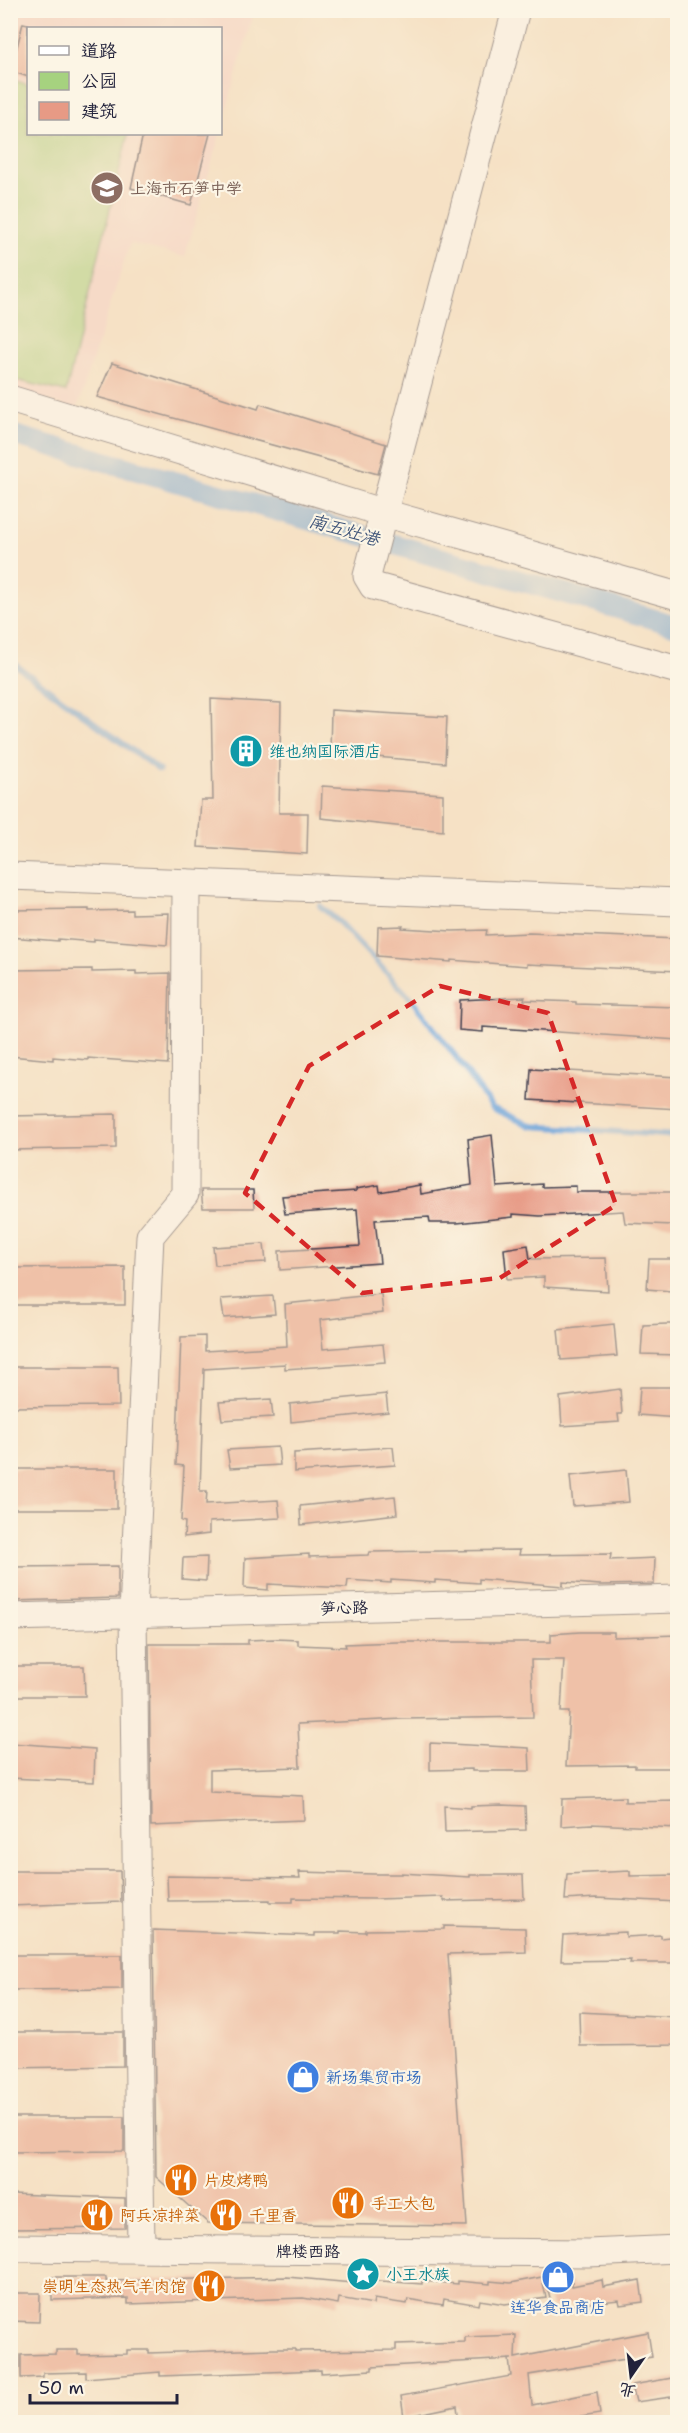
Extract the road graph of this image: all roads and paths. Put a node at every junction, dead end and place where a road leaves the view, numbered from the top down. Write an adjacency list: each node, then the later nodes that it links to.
1 (516, 10): 3 (street)
2 (10, 399): 3 (street)
3 (384, 513): 4 (street); 5 (street)
4 (678, 596)
5 (678, 670)
6 (10, 876): 7 (street)
7 (186, 883): 8 (street); 10 (street)
8 (678, 902)
9 (678, 1599): 10 (street, 笋心路)
10 (133, 1613): 11 (street, 笋心路); 13 (street)
11 (10, 1617)
12 (10, 2248): 13 (street, 牌楼西路)
13 (141, 2249): 14 (street, 牌楼西路)
14 (678, 2249)

